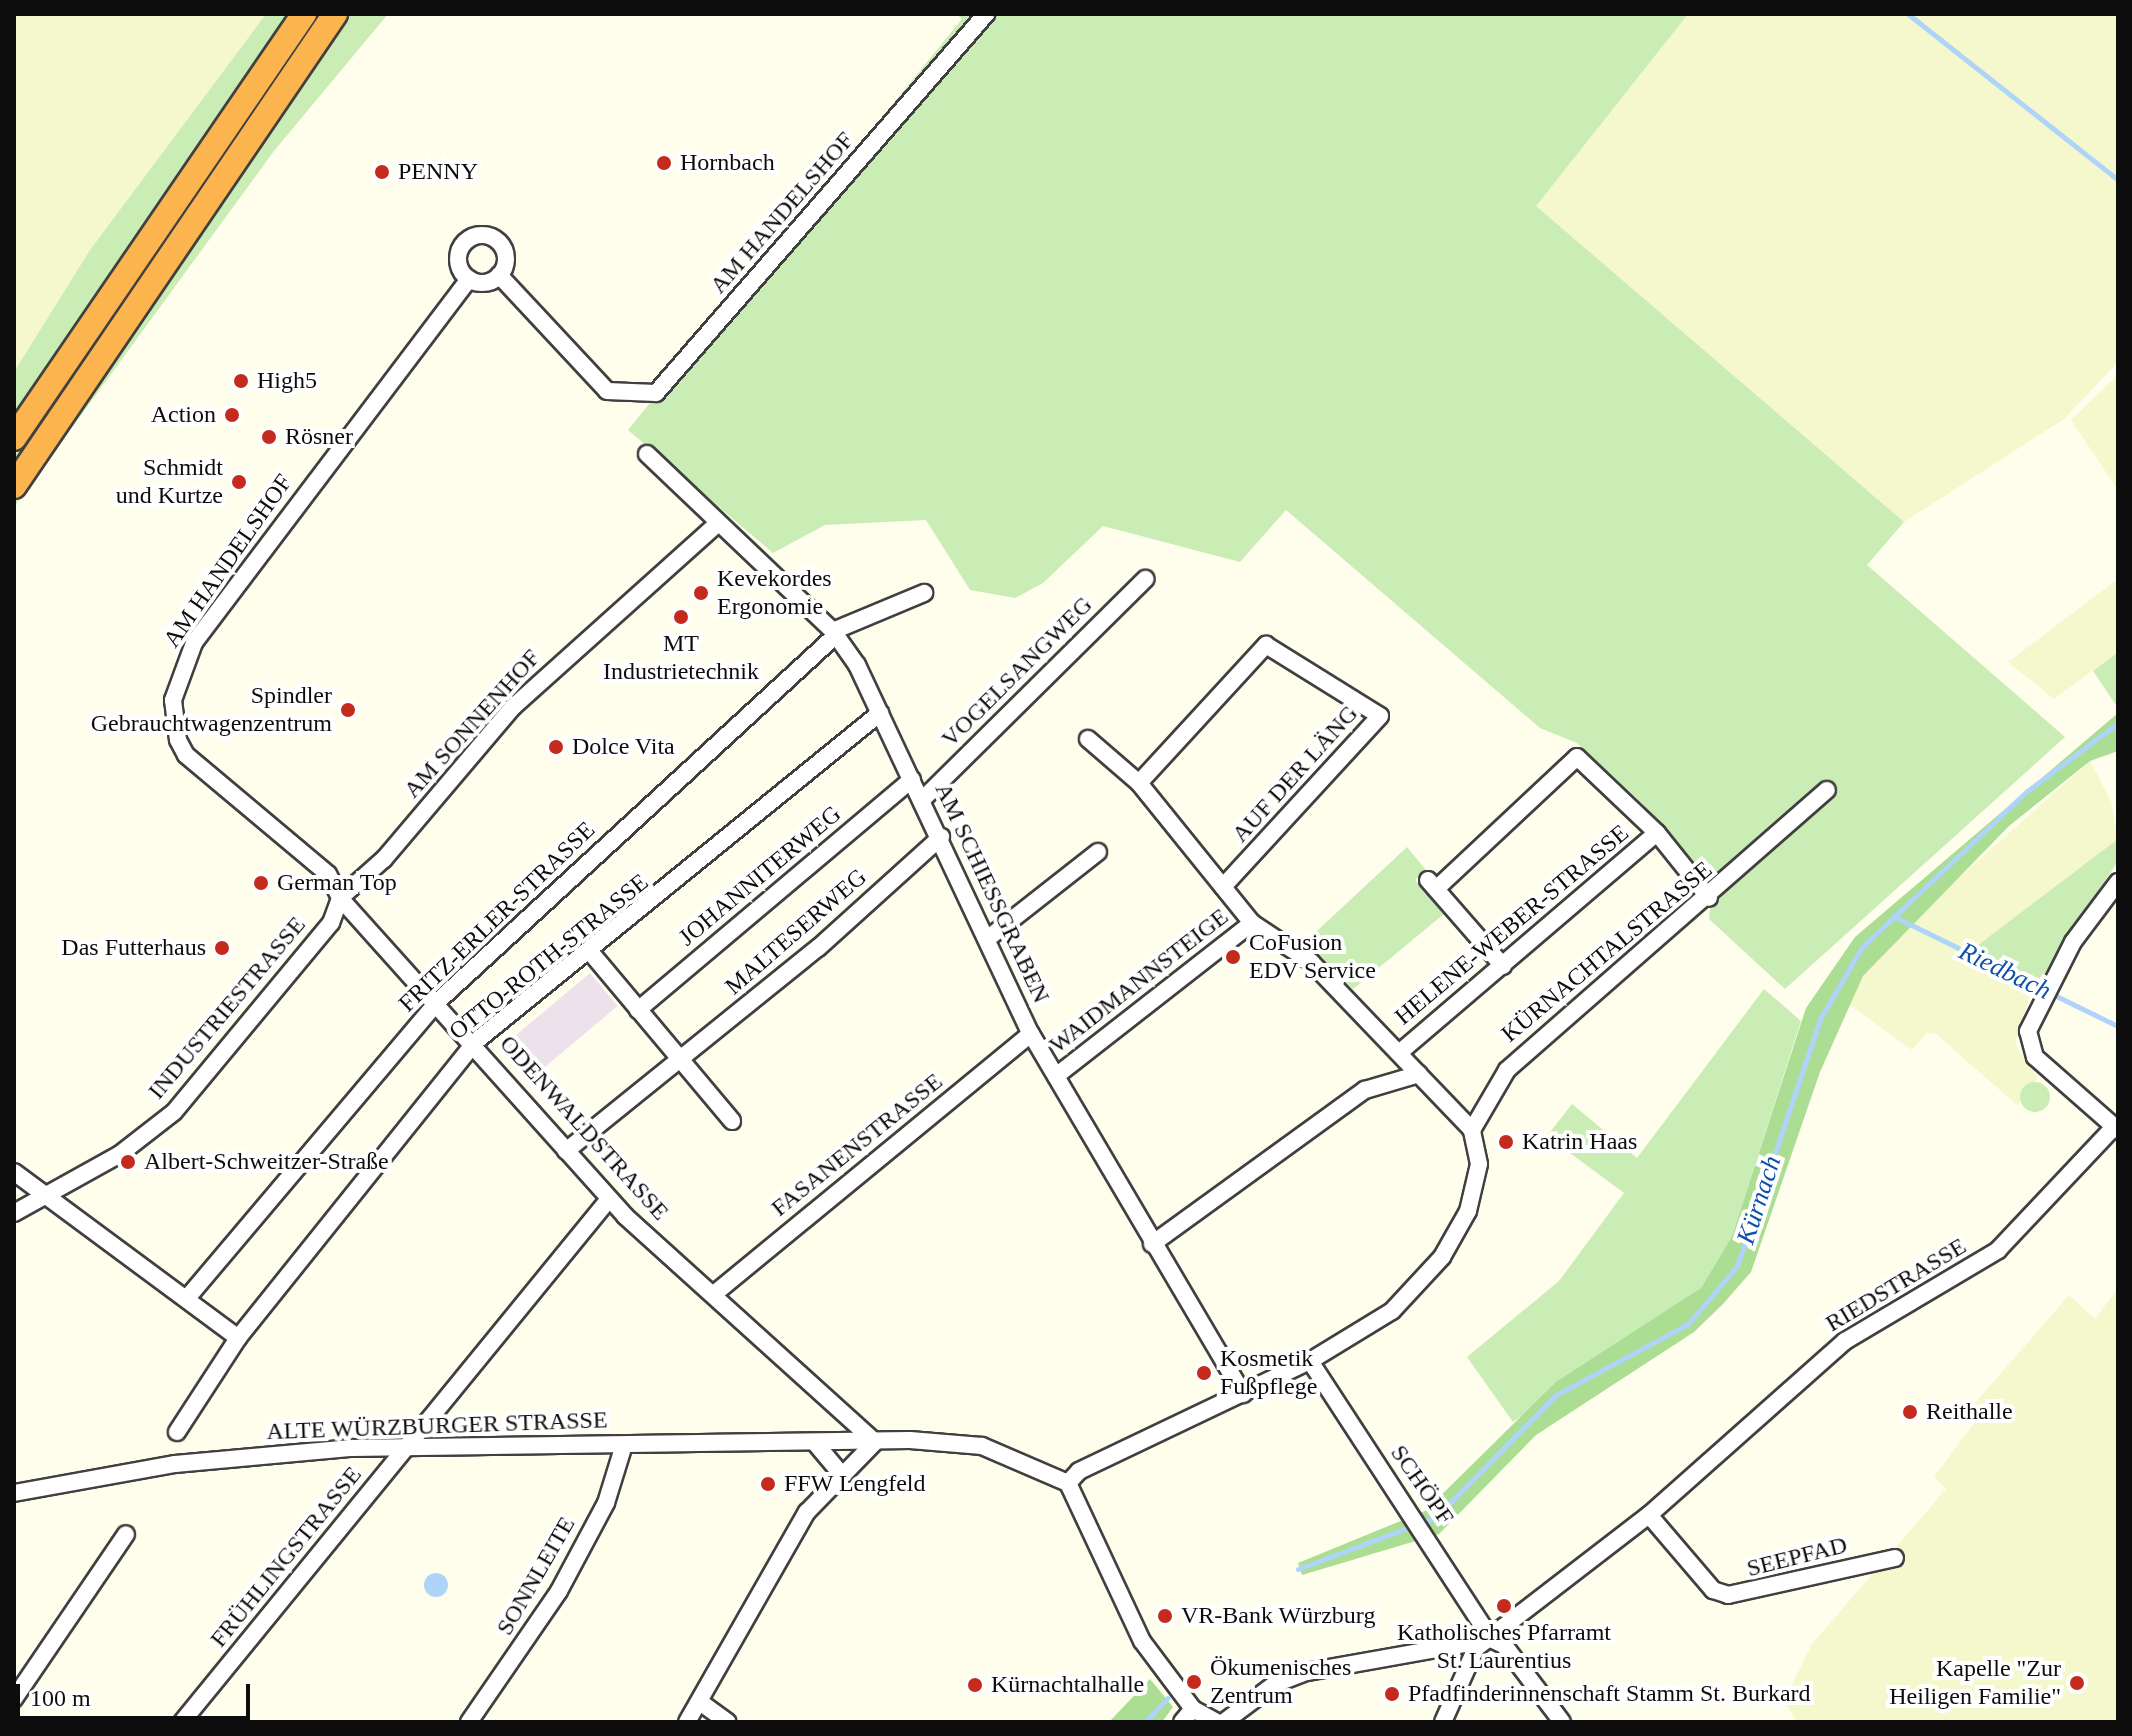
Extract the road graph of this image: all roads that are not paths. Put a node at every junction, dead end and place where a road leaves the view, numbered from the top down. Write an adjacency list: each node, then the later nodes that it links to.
1 (304, 14): 6 (highway)
2 (335, 14): 8 (highway)
3 (986, 14): 4 (street, AM HANDELSHOF)
4 (499, 275): 5 (street); 5 (street)
5 (469, 279): 24 (street, AM HANDELSHOF)
6 (14, 438)
7 (647, 454): 9 (street, AM SCHIESSGRABEN)
8 (14, 486)
9 (717, 524): 12 (street, AM SCHIESSGRABEN); 24 (street, AM SONNENHOF)
10 (1145, 579): 18 (street, VOGELSANGWEG)
11 (924, 593): 12 (street, FRITZ-ERLER-STRASSE)
12 (834, 633): 13 (street, AM SCHIESSGRABEN); 30 (street, FRITZ-ERLER-STRASSE)
13 (880, 713): 15 (street, AM SCHIESSGRABEN); 28 (street, OTTO-ROTH-STRASSE)
14 (1088, 739): 16 (street, WAIDMANNSTEIGE)
15 (912, 779): 18 (street, AM SCHIESSGRABEN); 31 (street, JOHANNITERWEG)
16 (1139, 783): 23 (street, WAIDMANNSTEIGE); 23 (street, AUF DER LÄNG)
17 (1827, 790): 25 (street, KÜRNACHTALSTRASSE)
18 (923, 799): 20 (street, AM SCHIESSGRABEN)
19 (1657, 833): 25 (street); 29 (street, HELENE-WEBER-STRASSE); 29 (street)
20 (941, 837): 27 (street, AM SCHIESSGRABEN); 35 (street, MALTESERWEG)
21 (1098, 852): 27 (street)
22 (2118, 882): 39 (street, RIEDSTRASSE)
23 (1223, 887): 26 (street, WAIDMANNSTEIGE)
24 (340, 898): 30 (street, ODENWALDSTRASSE); 43 (street, INDUSTRIESTRASSE)
25 (1709, 898): 40 (street, KÜRNACHTALSTRASSE)
26 (1252, 923): 34 (street, WAIDMANNSTEIGE); 37 (street, WAIDMANNSTEIGE)
27 (987, 939): 32 (street, AM SCHIESSGRABEN)
28 (592, 954): 31 (street); 33 (street, OTTO-ROTH-STRASSE)
29 (1503, 966): 34 (street, HELENE-WEBER-STRASSE)
30 (437, 1002): 33 (street, ODENWALDSTRASSE); 48 (street, FRITZ-ERLER-STRASSE)
31 (638, 1010): 35 (street)
32 (1031, 1034): 37 (street, AM SCHIESSGRABEN); 47 (street, FASANENSTRASSE)
33 (475, 1042): 41 (street, ODENWALDSTRASSE); 49 (street, OTTO-ROTH-STRASSE)
34 (1399, 1053): 36 (street, WAIDMANNSTEIGE)
35 (679, 1060): 38 (street); 41 (street, MALTESERWEG)
36 (1419, 1074): 40 (street, WAIDMANNSTEIGE); 46 (street)
37 (1056, 1076): 46 (street, AM SCHIESSGRABEN)
38 (732, 1121)
39 (2116, 1128): 60 (street, RIEDSTRASSE)
40 (1472, 1130): 50 (street)
41 (566, 1151): 44 (street, ODENWALDSTRASSE)
42 (14, 1172): 43 (street)
43 (42, 1196): 45 (street, INDUSTRIESTRASSE); 48 (street)
44 (609, 1199): 47 (street, ODENWALDSTRASSE); 56 (street, FRÜHLINGSTRASSE)
45 (14, 1213)
46 (1152, 1244): 51 (street, AM SCHIESSGRABEN)
47 (714, 1294): 53 (street, ODENWALDSTRASSE)
48 (188, 1297): 49 (street)
49 (238, 1338): 52 (street, OTTO-ROTH-STRASSE)
50 (1310, 1361): 51 (street); 63 (street, SCHÖPF)
51 (1243, 1394): 58 (street)
52 (177, 1432)
53 (875, 1442): 54 (street, ALTE WÜRZBURGER STRASSE); 57 (street); 58 (street, ALTE WÜRZBURGER STRASSE)
54 (816, 1444): 55 (street, ALTE WÜRZBURGER STRASSE); 57 (street)
55 (624, 1445): 56 (street, ALTE WÜRZBURGER STRASSE); 68 (street, SONNLEITE)
56 (402, 1448): 59 (street, ALTE WÜRZBURGER STRASSE); 67 (street, FRÜHLINGSTRASSE)
57 (840, 1473): 65 (street)
58 (1068, 1483): 66 (street)
59 (14, 1493)
60 (1649, 1515): 62 (street, SEEPFAD); 63 (street, RIEDSTRASSE)
61 (126, 1534): 64 (street)
62 (1895, 1558)
63 (1491, 1639): 72 (street); 73 (street); 74 (street, SCHÖPF)
64 (14, 1699)
65 (700, 1702): 69 (street); 70 (street)
66 (1188, 1716): 71 (street)
67 (182, 1722)
68 (469, 1722)
69 (687, 1722)
70 (728, 1722)
71 (1216, 1722)
72 (1224, 1722)
73 (1443, 1722)
74 (1562, 1722)

